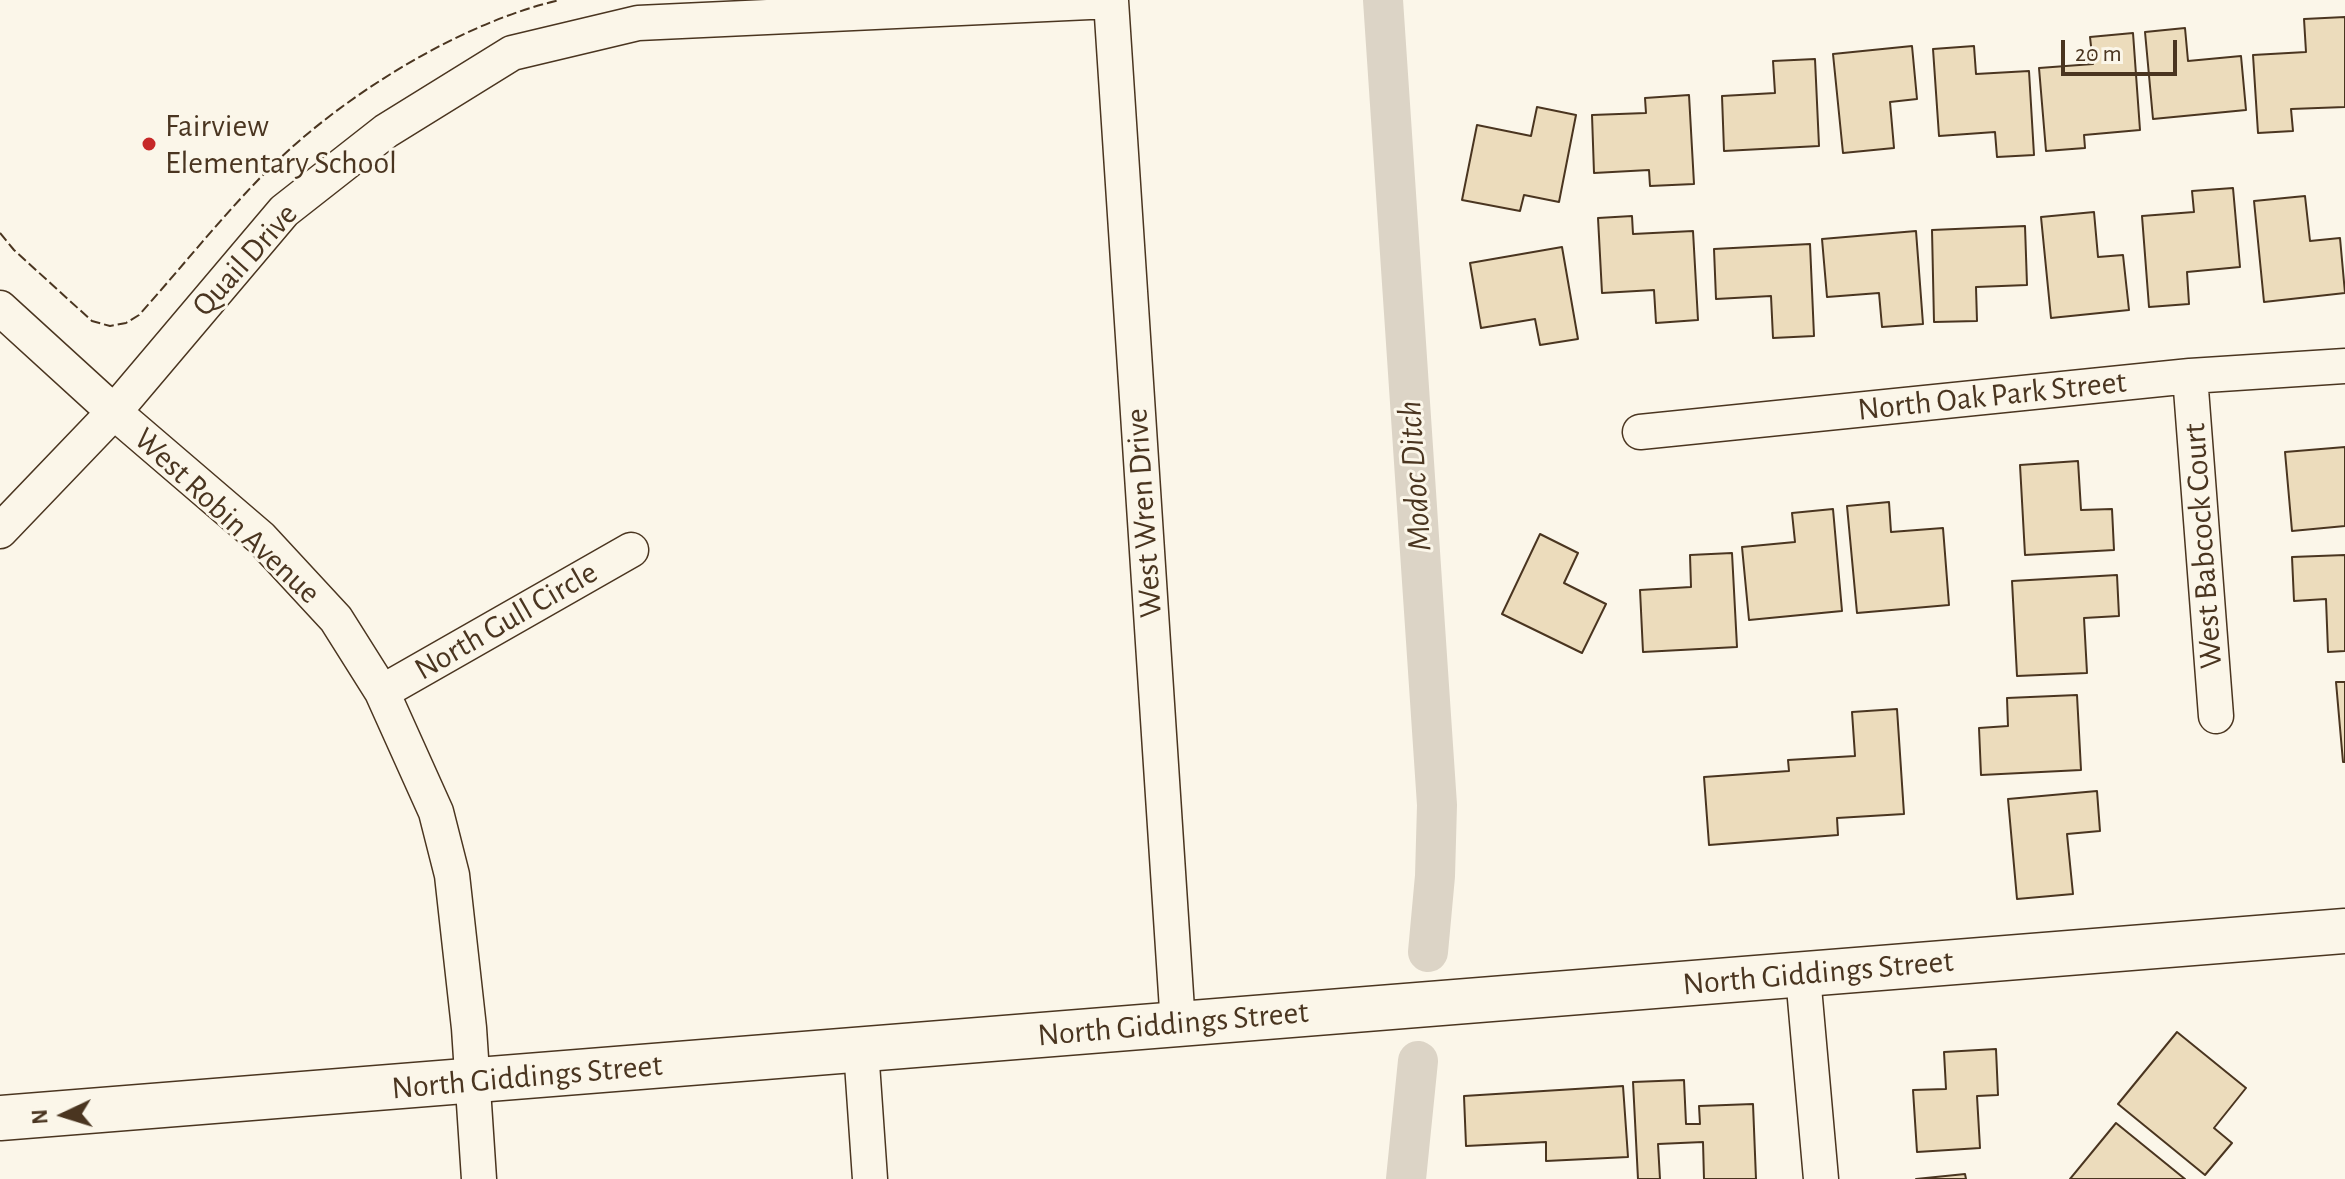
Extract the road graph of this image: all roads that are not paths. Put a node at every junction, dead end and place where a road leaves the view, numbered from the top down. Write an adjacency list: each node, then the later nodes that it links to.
1 (1111, 1): 5 (street, Quail Drive); 13 (street, West Wren Drive)
2 (0, 308): 5 (street, West Robin Avenue)
3 (2345, 366): 4 (street, North Oak Park Street)
4 (2190, 376): 6 (street, North Oak Park Street); 10 (street, West Babcock Court)
5 (114, 412): 7 (street, Quail Drive); 9 (street, West Robin Avenue)
6 (1640, 432)
7 (0, 531)
8 (631, 550): 9 (street, North Gull Circle)
9 (382, 692): 15 (street, West Robin Avenue)
10 (2216, 716)
11 (2345, 931): 12 (street, North Giddings Street)
12 (1803, 976): 13 (street, North Giddings Street); 19 (street)
13 (1178, 1025): 14 (street, North Giddings Street)
14 (861, 1049): 15 (street, North Giddings Street); 18 (street)
15 (473, 1081): 16 (street, North Giddings Street); 17 (street, West Robin Avenue)
16 (0, 1118)
17 (479, 1179)
18 (870, 1179)
19 (1821, 1179)

